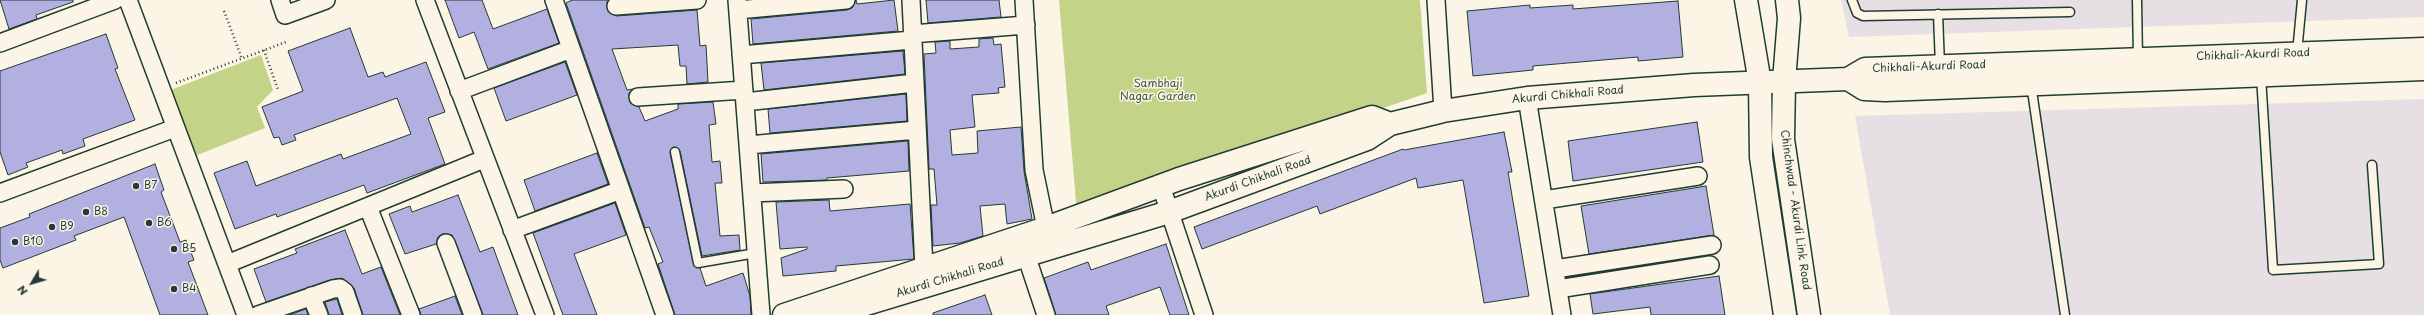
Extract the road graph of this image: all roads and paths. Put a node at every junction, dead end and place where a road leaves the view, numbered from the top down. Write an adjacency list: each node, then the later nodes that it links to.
1 (115, 0): 25 (street)
2 (128, 0): 41 (street)
3 (280, 0): 4 (street)
4 (326, 0)
5 (425, 0): 43 (street)
6 (554, 0): 26 (street)
7 (697, 0): 18 (street)
8 (846, 0): 17 (street)
9 (911, 0): 23 (street)
10 (1024, 0): 22 (street)
11 (1436, 0): 47 (street)
12 (1746, 0): 39 (main road, Chinchwad - Akurdi Link Road)
13 (1786, 0): 37 (main road, Chinchwad - Akurdi Link Road)
14 (1852, 0): 21 (lane)
15 (2137, 0): 32 (lane)
16 (2302, 0): 29 (lane)
17 (738, 5): 30 (street)
18 (616, 6)
19 (224, 11): 31 (path)
20 (2070, 12): 21 (lane)
21 (1938, 14): 33 (lane)
22 (1026, 24): 23 (street); 65 (street)
23 (912, 37): 30 (street); 38 (street)
24 (286, 42): 28 (path)
25 (0, 43)
26 (571, 49): 43 (street); 58 (street)
27 (2424, 49): 29 (main road, Chikhali-Akurdi Road)
28 (264, 50): 31 (path); 42 (path)
29 (2297, 53): 32 (main road, Chikhali-Akurdi Road)
30 (741, 55): 44 (street)
31 (242, 59): 41 (path)
32 (2138, 59): 33 (main road, Chikhali-Akurdi Road)
33 (1940, 67): 36 (main road, Chikhali-Akurdi Road)
34 (2424, 69): 35 (main road, Chikhali-Akurdi Road)
35 (2261, 75): 40 (main road, Chikhali-Akurdi Road); 54 (lane)
36 (1848, 79): 37 (main road, Akurdi Chikhali Road); 40 (main road, Chikhali-Akurdi Road)
37 (1784, 81): 39 (main road, Akurdi Chikhali Road); 92 (main road, Chinchwad - Akurdi Link Road)
38 (914, 83): 44 (street); 50 (street)
39 (1760, 83): 46 (main road, Akurdi Chikhali Road); 91 (main road, Chinchwad - Akurdi Link Road)
40 (2031, 84): 93 (lane)
41 (160, 89): 49 (street)
42 (278, 90)
43 (459, 91): 53 (street)
44 (744, 96): 45 (street); 51 (street)
45 (638, 97)
46 (1527, 98): 47 (main road, Akurdi Chikhali Road); 61 (street)
47 (1443, 111): 48 (main road, Akurdi Chikhali Road)
48 (1390, 124): 56 (main road); 63 (main road, Akurdi Chikhali Road)
49 (175, 128): 59 (street); 70 (street)
50 (916, 130): 51 (street); 72 (street)
51 (748, 145): 60 (street)
52 (676, 152): 68 (lane)
53 (484, 159): 62 (street); 64 (street)
54 (2372, 164)
55 (1698, 176): 61 (street)
56 (1161, 186): 63 (street); 65 (main road)
57 (844, 189): 60 (street)
58 (621, 190): 64 (street); 84 (street)
59 (0, 193)
60 (752, 193): 68 (street)
61 (1544, 200): 73 (street)
62 (368, 207): 70 (street); 81 (street)
63 (1169, 212): 65 (main road, Akurdi Chikhali Road); 89 (street)
64 (512, 230): 83 (street)
65 (1051, 237): 69 (main road, Akurdi Chikhali Road); 72 (main road)
66 (446, 243): 82 (street)
67 (1712, 245): 73 (street)
68 (756, 253): 85 (street)
69 (1026, 255): 76 (main road, Akurdi Chikhali Road); 88 (street)
70 (228, 264): 77 (street)
71 (1710, 265): 74 (street)
72 (924, 268): 76 (main road)
73 (1555, 269): 74 (street)
74 (1558, 289): 90 (street)
75 (311, 296): 78 (street); 79 (street); 80 (street)
76 (863, 303): 86 (main road); 87 (main road, Akurdi Chikhali Road)
77 (246, 315)
78 (258, 315)
79 (319, 315)
80 (353, 315)
81 (411, 315)
82 (473, 315)
83 (546, 315)
84 (665, 315)
85 (761, 315)
86 (784, 315)
87 (830, 315)
88 (1046, 315)
89 (1204, 315)
90 (1562, 315)
91 (1784, 315)
92 (1809, 315)
93 (2066, 315)

